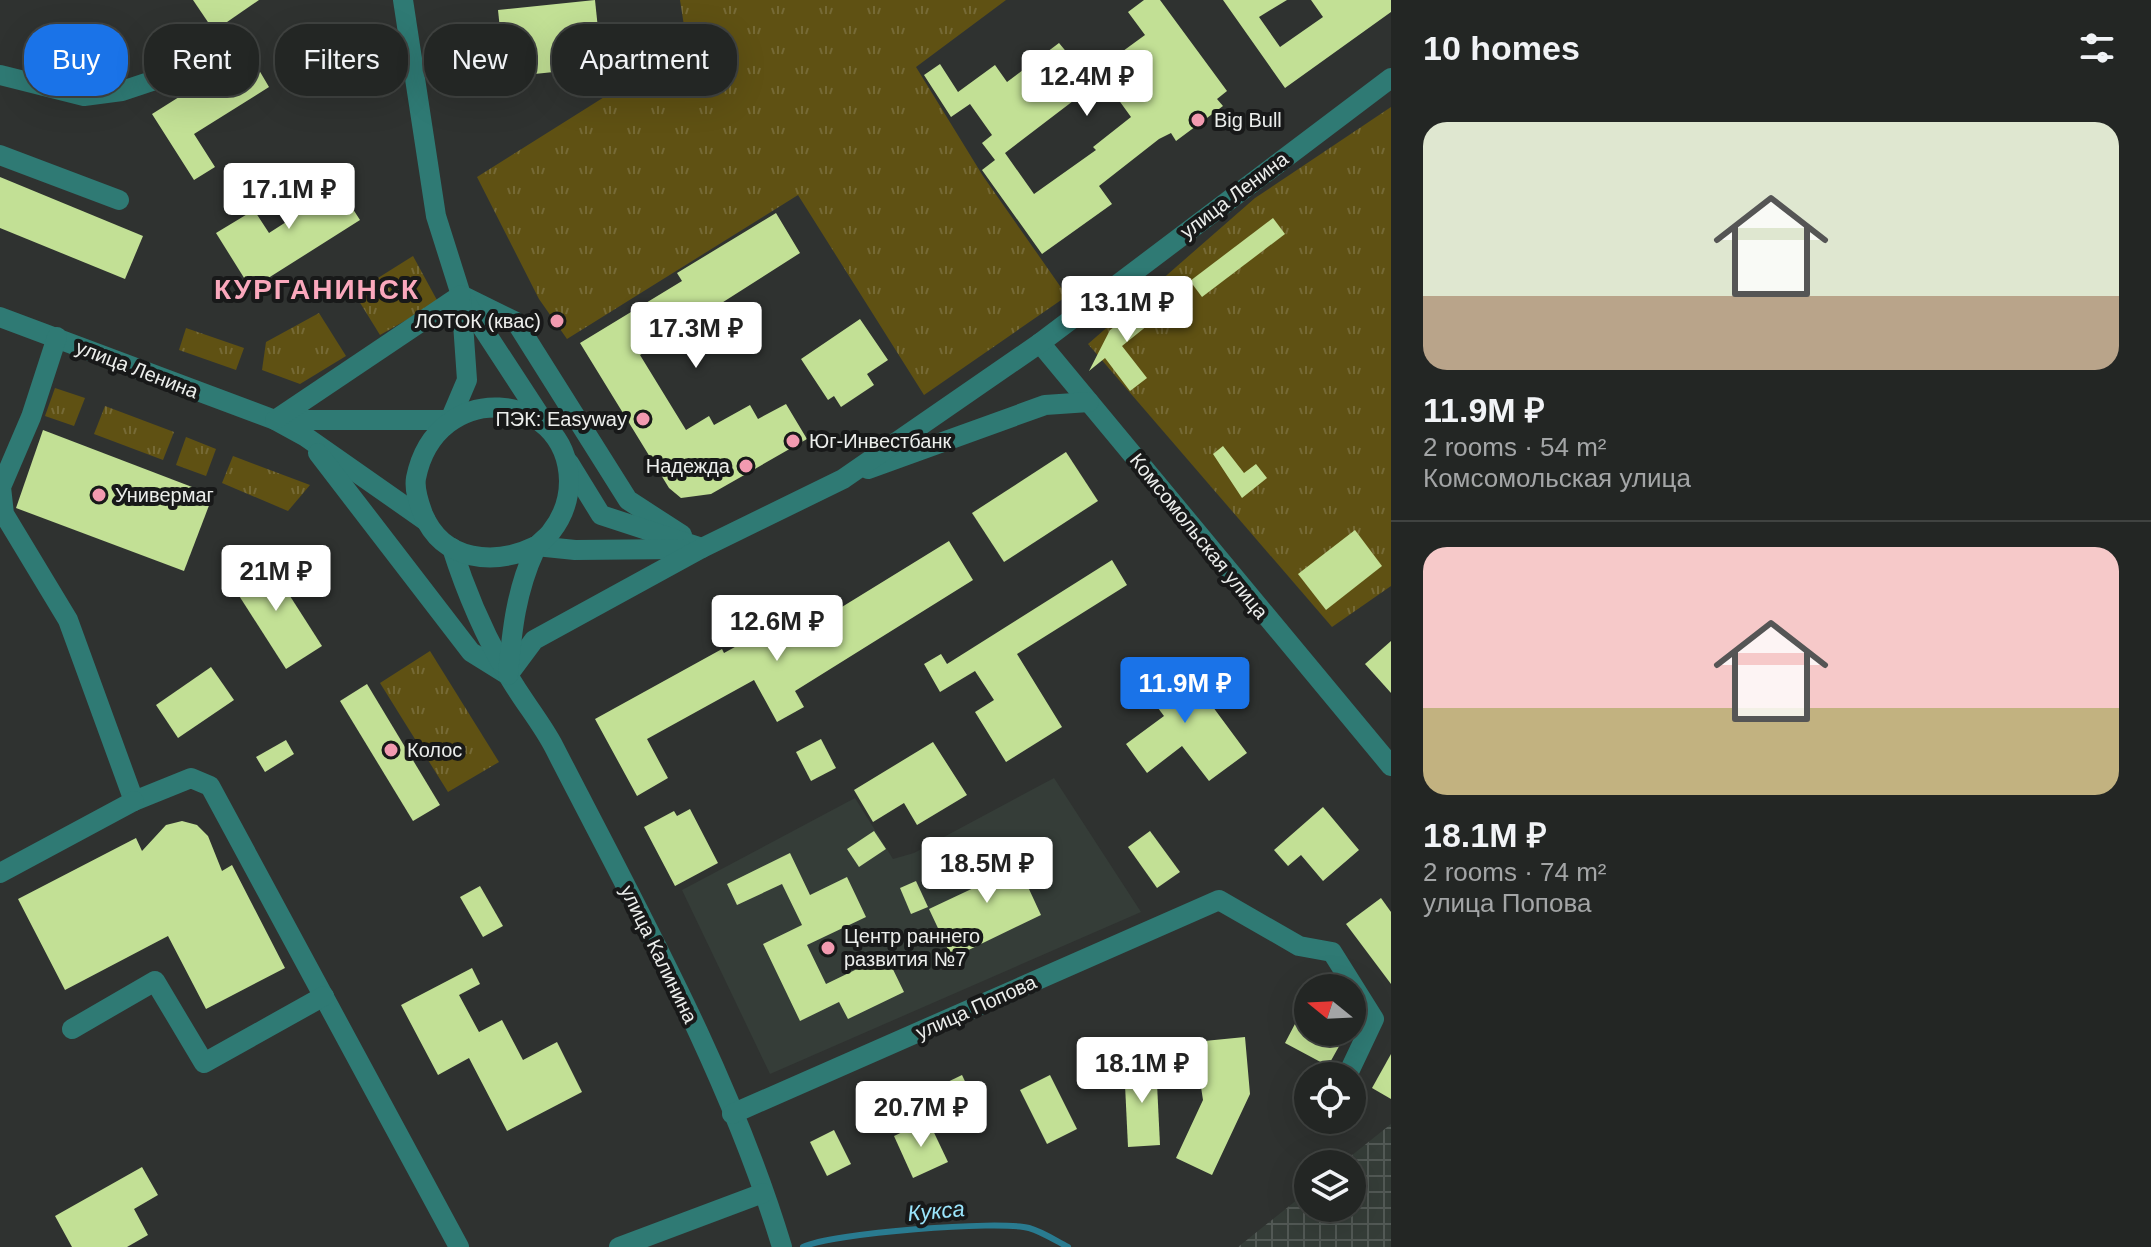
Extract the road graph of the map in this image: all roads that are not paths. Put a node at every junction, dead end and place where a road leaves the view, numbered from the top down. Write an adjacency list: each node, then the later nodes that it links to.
1 (403, 0): 7 (street)
2 (0, 75): 4 (street)
3 (1391, 78): 10 (street, улица Ленина)
4 (144, 84)
5 (0, 155): 6 (street)
6 (119, 200)
7 (461, 295): 12 (street); 13 (street); 15 (street); 20 (street)
8 (0, 317): 9 (street, улица Ленина)
9 (57, 337): 12 (street, улица Ленина); 23 (street)
10 (1040, 343): 11 (street, Комсомольская улица); 16 (street, улица Ленина)
11 (1089, 402): 16 (street, улица Ленина); 22 (street, Комсомольская улица)
12 (275, 420): 13 (street, улица Ленина); 14 (street, улица Ленина)
13 (450, 420): 15 (street); 17 (street)
14 (306, 437): 17 (street, улица Ленина); 21 (street, улица Калинина)
15 (559, 445): 18 (street); 20 (street)
16 (843, 479): 20 (street, улица Ленина)
17 (426, 522): 19 (street)
18 (536, 546): 19 (street); 20 (street, улица Ленина); 21 (street)
19 (452, 548): 21 (street, улица Калинина)
20 (702, 548): 21 (street, улица Ленина)
21 (508, 675): 28 (street, улица Калинина)
22 (1391, 766)
23 (134, 801): 24 (street); 25 (street)
24 (0, 873)
25 (324, 996): 26 (street); 31 (street)
26 (72, 1029)
27 (1354, 1062): 28 (street, улица Попова)
28 (732, 1114): 29 (street, улица Калинина)
29 (763, 1193): 30 (street, улица Калинина); 32 (street)
30 (781, 1242)
31 (459, 1247)
32 (619, 1247)

